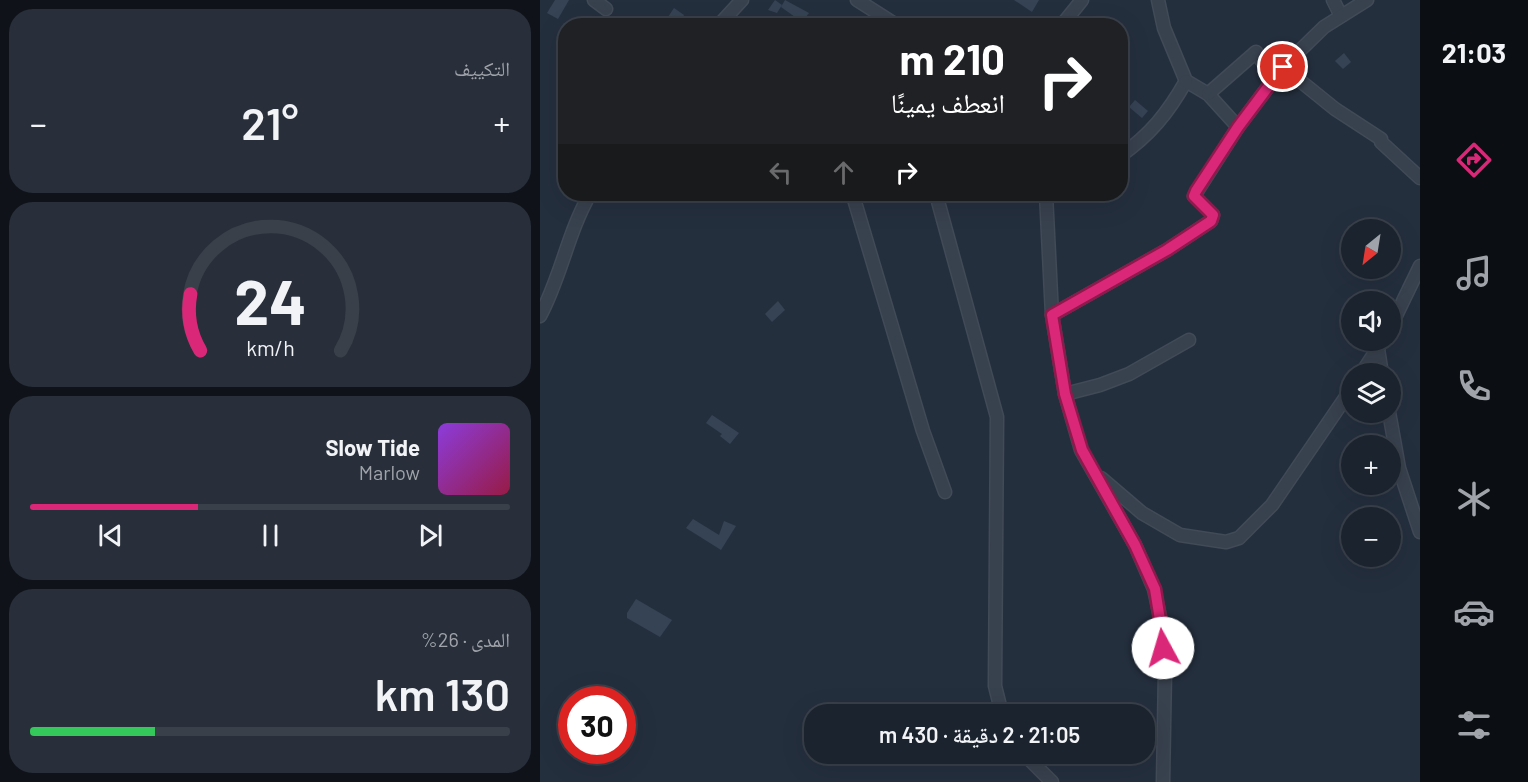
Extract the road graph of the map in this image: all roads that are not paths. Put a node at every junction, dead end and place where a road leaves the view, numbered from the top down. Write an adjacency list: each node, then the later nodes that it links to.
1 (594, 0): 8 (street)
2 (742, 0): 10 (street)
3 (857, 0): 11 (street)
4 (1082, 0): 12 (street)
5 (1158, 0): 15 (street)
6 (1333, 0): 9 (street)
7 (1367, 0): 9 (street)
8 (606, 9)
9 (1341, 16): 13 (street)
10 (725, 18)
11 (885, 18)
12 (1067, 18)
13 (1283, 67): 14 (street); 19 (street)
14 (1274, 79): 16 (street); 17 (street)
15 (1186, 81): 16 (street); 18 (street)
16 (1208, 94): 17 (street)
17 (1238, 127): 26 (street)
18 (1128, 149)
19 (1420, 178)
20 (586, 201): 27 (street)
21 (856, 201): 33 (street)
22 (938, 201): 35 (street)
23 (1046, 201): 26 (street)
24 (1420, 266): 25 (street)
25 (1401, 305)
26 (1052, 315): 29 (street)
27 (540, 316)
28 (1189, 340): 29 (street)
29 (1065, 394): 32 (street)
30 (1341, 404): 32 (street)
31 (1391, 423): 34 (street)
32 (1082, 450): 38 (street)
33 (945, 492)
34 (1420, 532)
35 (1000, 704)
36 (1034, 764): 37 (street)
37 (1052, 782)
38 (1163, 782)

